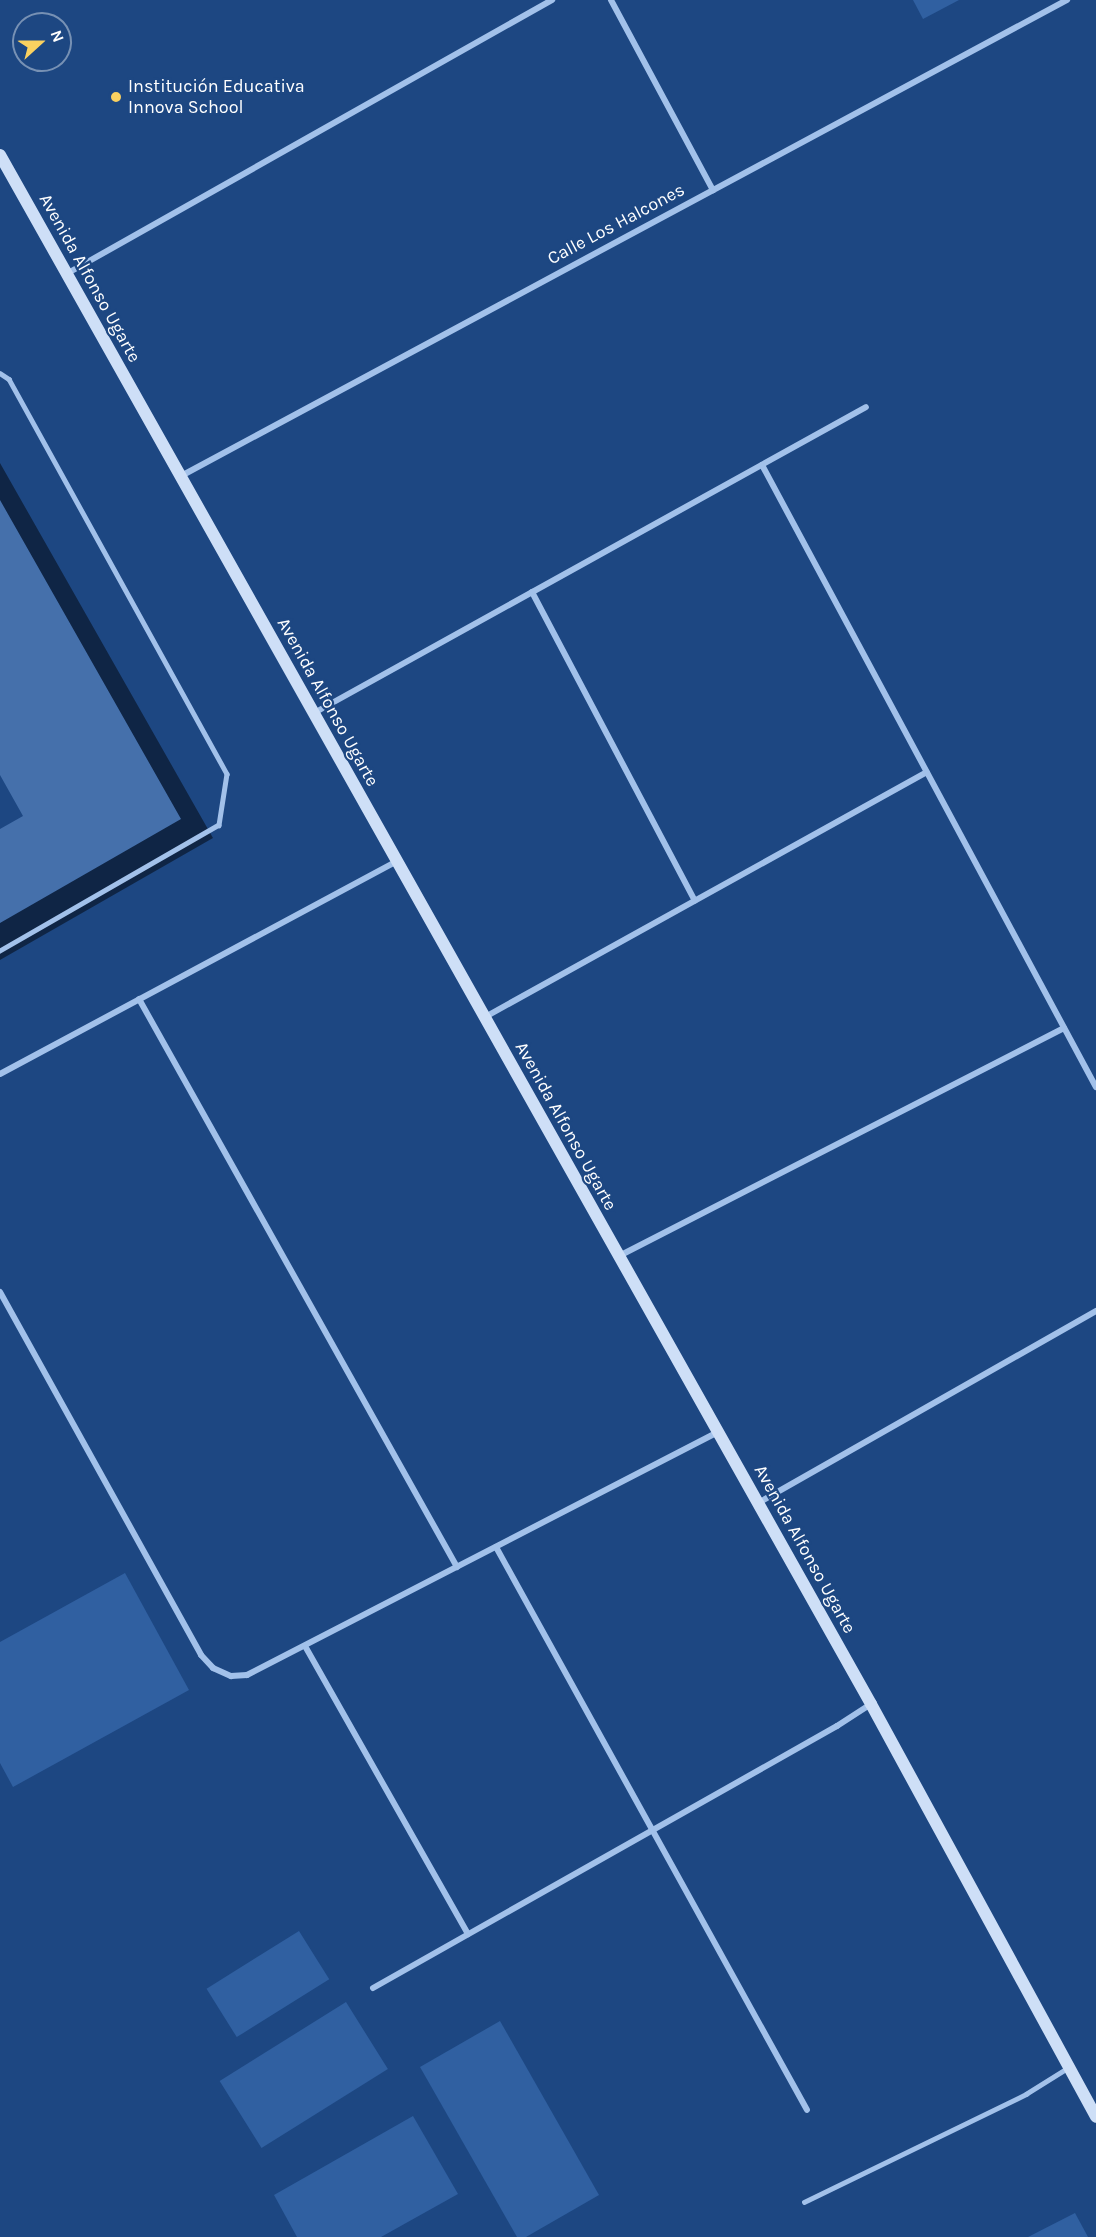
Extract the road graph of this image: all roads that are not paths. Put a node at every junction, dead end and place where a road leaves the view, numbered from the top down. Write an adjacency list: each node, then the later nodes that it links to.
1 (552, 0): 6 (street)
2 (611, 0): 5 (street)
3 (1067, 0): 5 (street, Calle Los Halcones)
4 (0, 155): 6 (street, Avenida Alfonso Ugarte)
5 (713, 190): 10 (street, Calle Los Halcones)
6 (68, 273): 10 (street, Avenida Alfonso Ugarte)
7 (0, 373): 16 (lane)
8 (866, 407): 9 (street)
9 (762, 465): 11 (street); 13 (street)
10 (181, 476): 12 (street, Avenida Alfonso Ugarte)
11 (532, 592): 12 (street); 15 (street)
12 (314, 713): 14 (street, Avenida Alfonso Ugarte)
13 (927, 772): 15 (street); 19 (street)
14 (397, 861): 17 (street); 18 (street, Avenida Alfonso Ugarte)
15 (695, 901): 18 (street)
16 (0, 951)
17 (140, 999): 20 (street); 28 (street)
18 (484, 1017): 22 (street, Avenida Alfonso Ugarte)
19 (1064, 1028): 21 (street); 22 (street)
20 (0, 1074)
21 (1096, 1087)
22 (619, 1256): 25 (street, Avenida Alfonso Ugarte)
23 (0, 1292): 29 (street)
24 (1096, 1311): 26 (street)
25 (718, 1432): 26 (street, Avenida Alfonso Ugarte); 27 (street)
26 (758, 1503): 30 (street, Avenida Alfonso Ugarte)
27 (496, 1547): 28 (street); 31 (street)
28 (457, 1567): 29 (street)
29 (305, 1646): 32 (street)
30 (871, 1704): 31 (street); 34 (street, Avenida Alfonso Ugarte)
31 (650, 1830): 32 (street); 35 (street)
32 (468, 1934): 33 (street)
33 (373, 1988)
34 (1069, 2067): 36 (street, Avenida Alfonso Ugarte); 37 (lane)
35 (807, 2110)
36 (1096, 2117)
37 (804, 2202)

